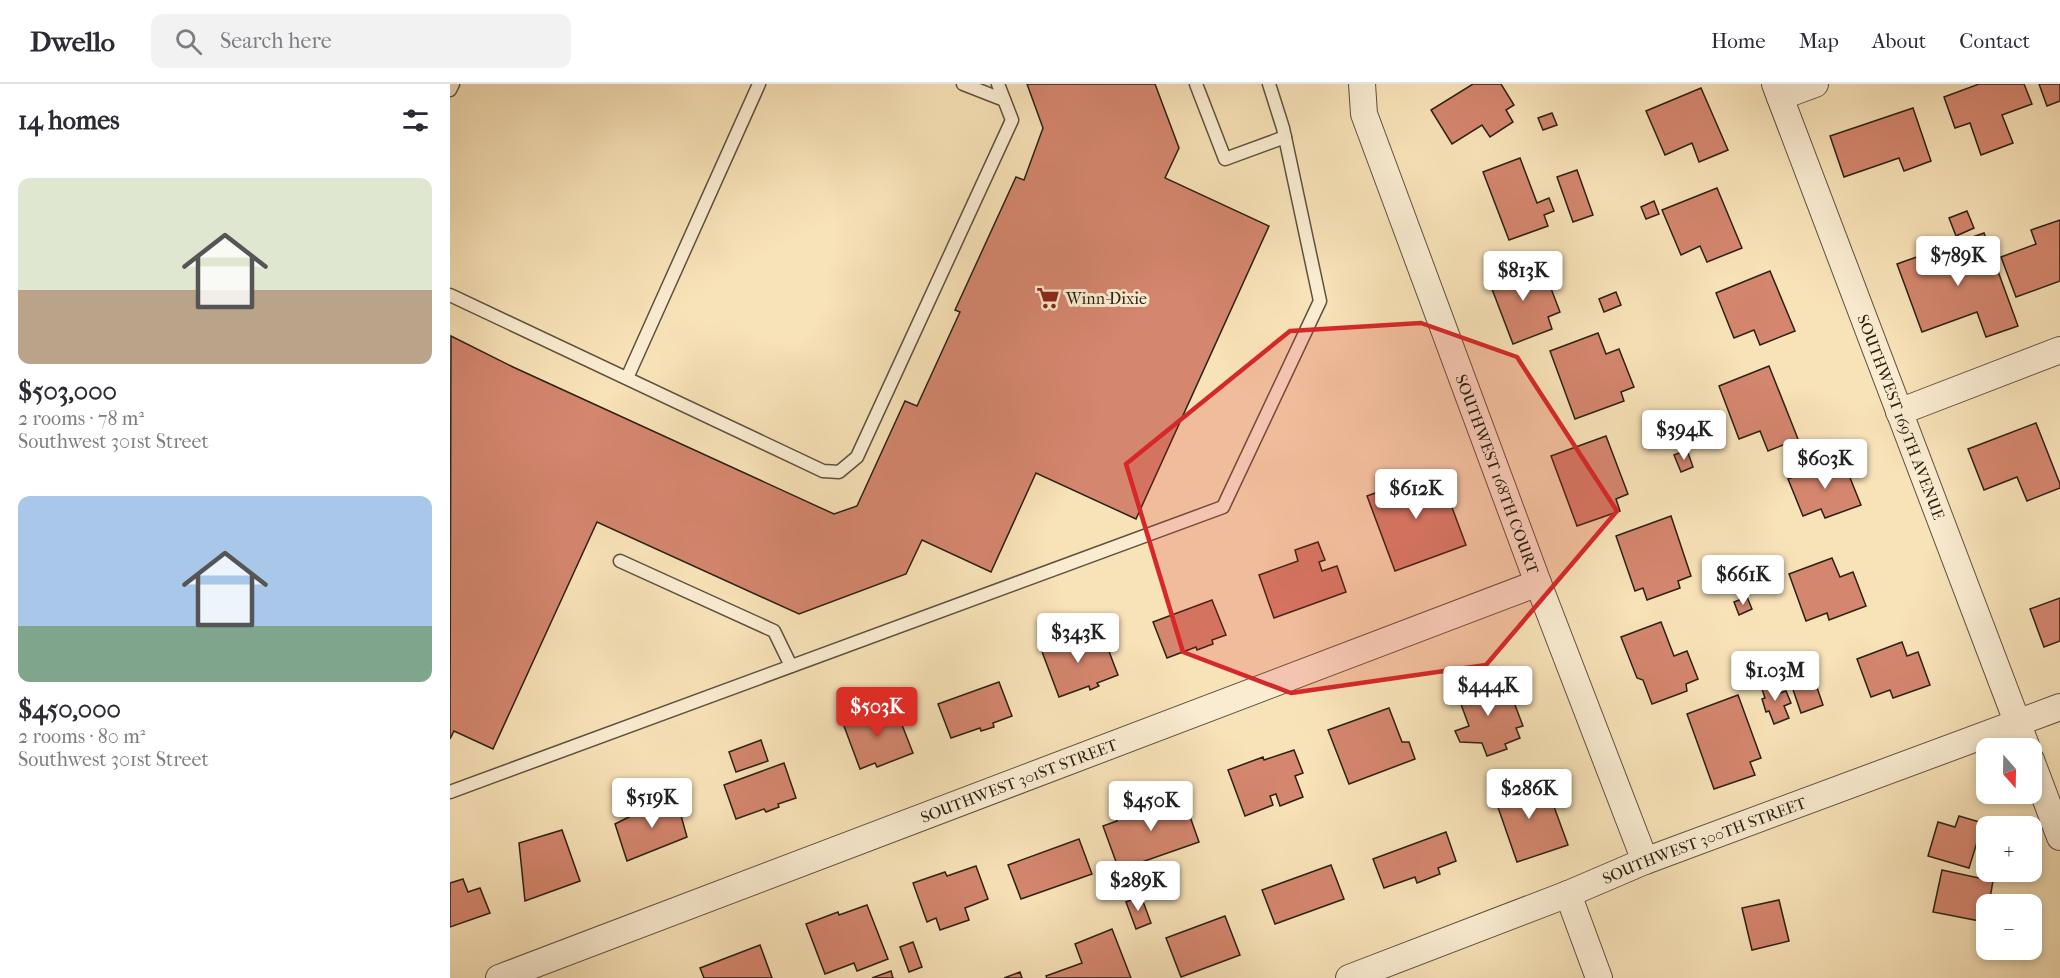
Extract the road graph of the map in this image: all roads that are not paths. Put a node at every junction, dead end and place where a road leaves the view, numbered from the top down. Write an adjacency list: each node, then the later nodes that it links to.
1 (453, 84): 9 (lane)
2 (759, 84): 15 (lane)
3 (963, 84): 11 (lane)
4 (998, 84): 11 (lane)
5 (1196, 84): 12 (lane)
6 (1269, 84): 12 (lane)
7 (1362, 84): 18 (street, SOUTHWEST 168TH COURT)
8 (1815, 84): 10 (street)
9 (450, 90)
10 (1777, 91): 16 (street, SOUTHWEST 169TH AVENUE)
11 (1004, 100): 15 (lane)
12 (1285, 137): 19 (lane)
13 (450, 295): 15 (lane)
14 (2060, 350): 16 (street)
15 (627, 378)
16 (1899, 412): 21 (street, SOUTHWEST 169TH AVENUE)
17 (620, 561): 19 (lane)
18 (1538, 583): 26 (street, SOUTHWEST 168TH COURT); 28 (street, SOUTHWEST 301ST STREET)
19 (791, 666): 24 (lane)
20 (2060, 707): 21 (street, SOUTHWEST 300TH STREET)
21 (2017, 724): 22 (street, SOUTHWEST 169TH AVENUE); 26 (street, SOUTHWEST 300TH STREET)
22 (2022, 738)
23 (2042, 789): 25 (street)
24 (450, 792)
25 (2060, 837)
26 (1645, 861): 27 (street, SOUTHWEST 300TH STREET)
27 (1568, 894): 29 (street, SOUTHWEST 300TH STREET); 30 (street)
28 (499, 978)
29 (1349, 978)
30 (1599, 978)

